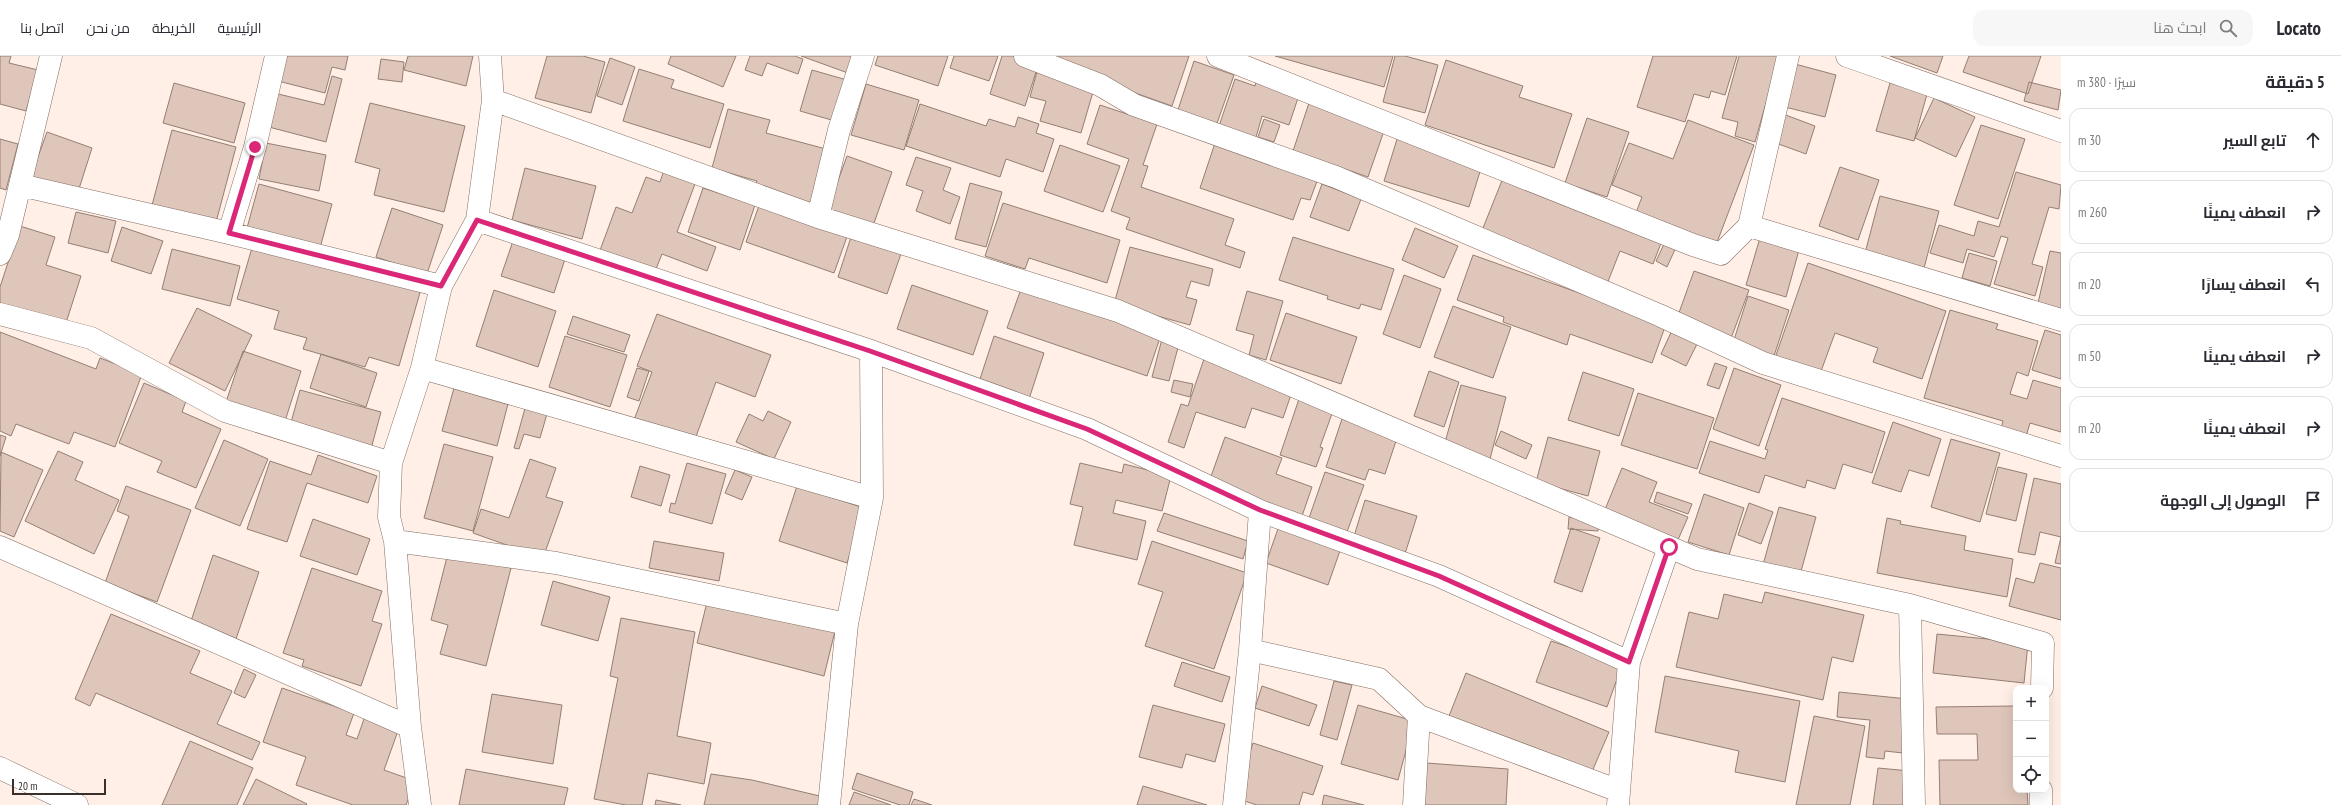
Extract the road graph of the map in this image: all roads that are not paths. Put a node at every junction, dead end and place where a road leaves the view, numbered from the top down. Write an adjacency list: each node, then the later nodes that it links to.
1 (51, 56): 11 (street)
2 (276, 56): 15 (street)
3 (490, 56): 9 (street)
4 (863, 56): 12 (street)
5 (1025, 56): 22 (street)
6 (1218, 56): 14 (street)
7 (1788, 56): 14 (street)
8 (1847, 56): 10 (street)
9 (493, 100): 12 (street); 13 (street)
10 (2061, 131)
11 (20, 185): 15 (street); 16 (street)
12 (818, 217): 28 (street)
13 (477, 220): 17 (street); 20 (street)
14 (1749, 226): 19 (street)
15 (229, 233): 17 (street)
16 (0, 254)
17 (441, 286): 21 (street)
18 (0, 314): 23 (street)
19 (2061, 320)
20 (870, 351): 24 (street); 25 (street)
21 (422, 368): 23 (street); 24 (street)
22 (2061, 456)
23 (391, 463): 26 (street)
24 (872, 498): 30 (street)
25 (1260, 510): 31 (street); 32 (street)
26 (395, 542): 30 (street); 35 (street)
27 (0, 547): 35 (street)
28 (1669, 547): 29 (street); 32 (street)
29 (1910, 605): 33 (street); 44 (street)
30 (847, 624): 41 (street)
31 (1250, 650): 34 (street); 42 (street)
32 (1629, 662): 38 (street)
33 (2042, 685)
34 (1419, 716): 38 (street); 43 (street)
35 (410, 727): 40 (street)
36 (0, 768): 39 (street)
37 (2041, 793): 45 (street)
38 (1619, 798)
39 (77, 805)
40 (420, 805)
41 (829, 805)
42 (1234, 805)
43 (1414, 805)
44 (1914, 805)
45 (2041, 805)

